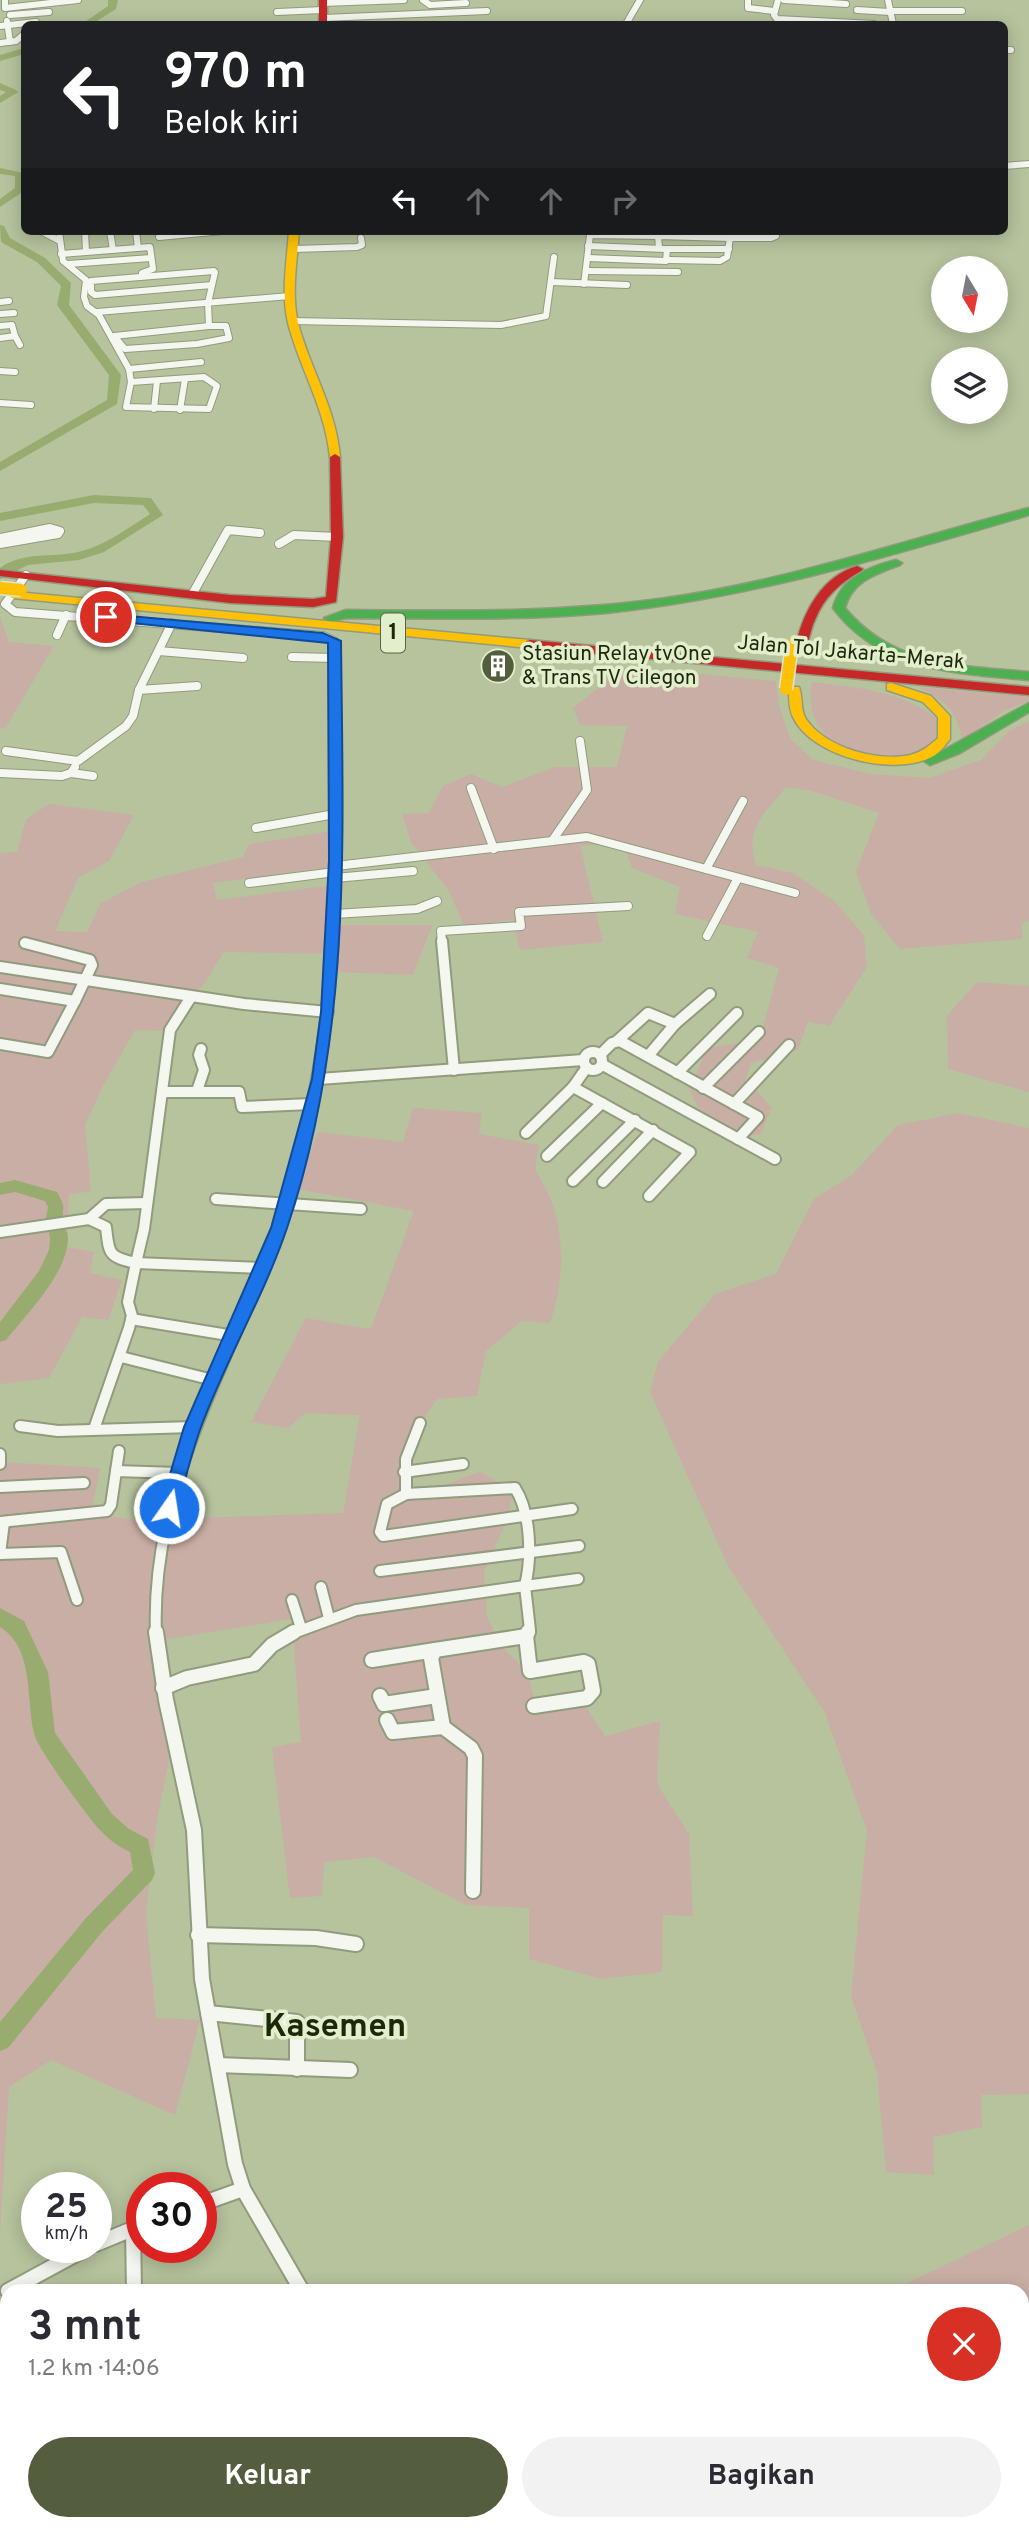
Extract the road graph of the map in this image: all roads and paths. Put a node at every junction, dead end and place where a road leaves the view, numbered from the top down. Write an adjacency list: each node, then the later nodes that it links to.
1 (78, 0): 10 (street)
2 (404, 0): 9 (street)
3 (422, 0): 11 (street)
4 (640, 0): 25 (street)
5 (748, 0): 17 (street)
6 (778, 0): 17 (street)
7 (784, 0): 12 (street)
8 (888, 0): 18 (street)
9 (349, 1): 15 (street); 22 (street)
10 (55, 2): 13 (street); 19 (street)
11 (466, 3)
12 (846, 4)
13 (4, 6): 19 (street); 28 (street)
14 (857, 10): 18 (street)
15 (323, 11): 20 (street); 22 (street)
16 (487, 11): 24 (street)
17 (774, 11): 26 (street)
18 (890, 11): 21 (street); 27 (street)
19 (49, 12): 23 (street)
20 (277, 12)
21 (962, 12)
22 (351, 18): 24 (street)
23 (38, 21)
24 (372, 21)
25 (628, 21)
26 (816, 21)
27 (892, 21)
28 (4, 25): 30 (street)
29 (21, 37): 30 (street)
30 (10, 42): 31 (street)
31 (0, 43)
32 (1026, 164): 33 (street); 34 (street)
33 (1008, 166)
34 (1029, 172)
35 (49, 235): 48 (street)
36 (59, 235): 48 (street)
37 (85, 235): 57 (street)
38 (111, 235): 56 (street)
39 (136, 235): 50 (street)
40 (180, 235): 46 (street)
41 (294, 235): 53 (main road)
42 (591, 235): 49 (street)
43 (658, 235): 52 (street)
44 (730, 235): 45 (street); 55 (street)
45 (776, 235)
46 (159, 237)
47 (360, 238): 53 (street)
48 (58, 240): 58 (street)
49 (588, 246): 51 (street); 61 (street)
50 (138, 248): 56 (street); 60 (street)
51 (645, 248): 52 (street); 62 (street)
52 (659, 248): 54 (street)
53 (294, 249): 74 (main road)
54 (667, 249): 55 (street); 64 (street)
55 (729, 249): 64 (street)
56 (113, 250): 57 (street)
57 (86, 252): 58 (street)
58 (61, 254): 65 (street)
59 (554, 257): 70 (street)
60 (151, 258): 65 (street); 69 (street)
61 (588, 258): 62 (street); 66 (street)
62 (646, 260): 63 (street)
63 (656, 260): 64 (street); 67 (street)
64 (668, 260)
65 (68, 264): 69 (street)
66 (587, 271): 67 (street); 71 (street)
67 (655, 272): 68 (street)
68 (678, 272)
69 (84, 277): 80 (street)
70 (551, 282): 71 (street); 84 (street)
71 (584, 284): 73 (street)
72 (212, 285): 72 (street); 77 (street)
73 (627, 285)
74 (290, 298): 77 (street); 84 (main road)
75 (9, 301): 76 (street)
76 (0, 302)
77 (208, 304): 78 (street); 80 (street); 85 (street); 87 (street)
78 (132, 305)
79 (14, 313): 81 (street)
80 (98, 313): 94 (street)
81 (0, 314)
82 (184, 319): 88 (street)
83 (161, 321): 89 (street)
84 (292, 321): 109 (main road)
85 (136, 324): 89 (street); 93 (street)
86 (0, 326): 90 (street)
87 (209, 326): 88 (street); 93 (street)
88 (186, 328): 89 (street)
89 (163, 330)
90 (15, 336): 91 (street); 92 (street)
91 (0, 338)
92 (20, 345)
93 (198, 346): 94 (street); 95 (street)
94 (120, 353): 96 (street)
95 (201, 362): 96 (street); 99 (street)
96 (129, 369): 102 (street)
97 (0, 371): 98 (street)
98 (15, 372)
99 (204, 377): 100 (street); 106 (street)
100 (185, 379): 101 (street); 106 (street)
101 (157, 381): 102 (street); 105 (street)
102 (131, 382): 105 (street)
103 (0, 403): 104 (street)
104 (31, 405)
105 (154, 409): 106 (street)
106 (180, 410)
107 (1029, 513): 111 (main road); 114 (main road)
108 (260, 533): 118 (street)
109 (337, 537): 113 (street); 118 (main road)
110 (0, 538): 112 (street)
111 (955, 538): 127 (main road); 133 (main road)
112 (0, 544)
113 (279, 544)
114 (853, 563): 122 (main road); 127 (main road)
115 (0, 573): 116 (main road)
116 (16, 586): 117 (main road, Jalan Tol Jakarta–Merak / 1, bridge); 118 (main road); 119 (street); 122 (main road, Jalan Tol Jakarta–Merak / 1); 132 (main road, Jalan Tol Jakarta–Merak / 1)
117 (0, 588)
118 (193, 593)
119 (66, 615): 120 (street); 126 (street)
120 (106, 617): 121 (street); 125 (street)
121 (123, 618): 123 (street); 124 (street)
122 (330, 618): 133 (main road, Jalan Tol Jakarta–Merak / 1)
123 (172, 623): 128 (street); 131 (street)
124 (118, 631)
125 (100, 633)
126 (57, 635)
127 (797, 644): 135 (main road, bridge)
128 (159, 651): 130 (street); 136 (street)
129 (292, 657): 131 (street)
130 (243, 658)
131 (335, 658): 147 (street)
132 (769, 667): 135 (main road); 137 (main road, Jalan Tol Jakarta–Merak / 1)
133 (1029, 678)
134 (197, 685): 136 (street)
135 (791, 689): 138 (main road)
136 (139, 690): 141 (street)
137 (1029, 691)
138 (1029, 707)
139 (580, 741): 149 (street)
140 (6, 751): 141 (street)
141 (78, 761): 143 (street)
142 (0, 773): 143 (street)
143 (71, 773): 144 (street)
144 (93, 776)
145 (471, 788): 150 (street)
146 (743, 801): 151 (street)
147 (335, 814): 148 (street); 153 (street)
148 (256, 828)
149 (552, 841): 150 (street); 151 (street)
150 (494, 849): 153 (street)
151 (706, 869): 154 (street)
152 (413, 871): 153 (street)
153 (335, 872): 155 (street); 159 (street)
154 (738, 878): 156 (street); 160 (street)
155 (249, 883)
156 (795, 893)
157 (438, 901): 159 (street)
158 (628, 906): 179 (street)
159 (334, 914): 168 (street)
160 (707, 936)
161 (25, 943): 163 (street)
162 (0, 967): 163 (street)
163 (85, 980): 166 (street); 167 (street)
164 (0, 989): 167 (street)
165 (710, 994): 170 (street)
166 (191, 997): 168 (street); 185 (street)
167 (75, 1000): 173 (street)
168 (328, 1012): 181 (street)
169 (737, 1013): 180 (street)
170 (675, 1024): 172 (street); 176 (street)
171 (759, 1032): 183 (street)
172 (617, 1041): 176 (street); 177 (street)
173 (0, 1044)
174 (789, 1045): 188 (street)
175 (201, 1049): 184 (street)
176 (648, 1056): 180 (street)
177 (602, 1060): 178 (street); 192 (street)
178 (585, 1064): 179 (street); 182 (street)
179 (454, 1070): 181 (street)
180 (677, 1073): 183 (street)
181 (319, 1079): 187 (street)
182 (573, 1087): 186 (street); 191 (street)
183 (703, 1088): 188 (street)
184 (197, 1091): 185 (street); 187 (street)
185 (162, 1093): 199 (street)
186 (602, 1103): 189 (street); 193 (street)
187 (311, 1104): 200 (street)
188 (734, 1104): 192 (street)
189 (635, 1120): 190 (street); 195 (street)
190 (653, 1130): 196 (street); 197 (street)
191 (526, 1133)
192 (738, 1139): 194 (street)
193 (547, 1156)
194 (775, 1159)
195 (573, 1181)
196 (603, 1182)
197 (649, 1196)
198 (216, 1199): 200 (street)
199 (147, 1203): 202 (street); 204 (street)
200 (285, 1205): 201 (street); 205 (street)
201 (360, 1209)
202 (85, 1219): 203 (street); 204 (street)
203 (0, 1232)
204 (136, 1263): 205 (street); 206 (street)
205 (262, 1268): 207 (street)
206 (131, 1319): 207 (street); 208 (street)
207 (234, 1336): 209 (street)
208 (121, 1357): 209 (street); 213 (street)
209 (213, 1380): 212 (street)
210 (420, 1423): 219 (street)
211 (20, 1426): 213 (street)
212 (192, 1427): 213 (street); 220 (street)
213 (94, 1429)
214 (119, 1451): 218 (street)
215 (0, 1454): 216 (street)
216 (0, 1464)
217 (463, 1464): 219 (street)
218 (116, 1471): 220 (street); 226 (street)
219 (404, 1472): 223 (street)
220 (177, 1473): 241 (street)
221 (84, 1483): 222 (street)
222 (0, 1487)
223 (406, 1494): 225 (street); 225 (street)
224 (572, 1509): 225 (street)
225 (525, 1517): 228 (street)
226 (2, 1522): 229 (street)
227 (579, 1546): 228 (street)
228 (527, 1552): 230 (street); 232 (street)
229 (0, 1554): 234 (street)
230 (380, 1571)
231 (578, 1579): 232 (street)
232 (525, 1586): 236 (street); 238 (street)
233 (321, 1587): 236 (street)
234 (77, 1600)
235 (292, 1600): 237 (street)
236 (329, 1618): 237 (street)
237 (301, 1628): 241 (street)
238 (526, 1636): 239 (street); 244 (street)
239 (435, 1650): 240 (street); 243 (street)
240 (372, 1660)
241 (163, 1688): 248 (street)
242 (380, 1696): 243 (street)
243 (437, 1696): 246 (street)
244 (534, 1706)
245 (387, 1720): 246 (street)
246 (443, 1727): 247 (street)
247 (473, 1891)
248 (198, 1935): 249 (street); 250 (street)
249 (356, 1944)
250 (208, 2013): 251 (street); 252 (street)
251 (218, 2065): 252 (street); 254 (street)
252 (297, 2069): 253 (street)
253 (350, 2070)
254 (243, 2189): 255 (street); 260 (street)
255 (217, 2198)
256 (60, 2263): 258 (street)
257 (136, 2263): 259 (street)
258 (21, 2284)
259 (134, 2284)
260 (298, 2284)

